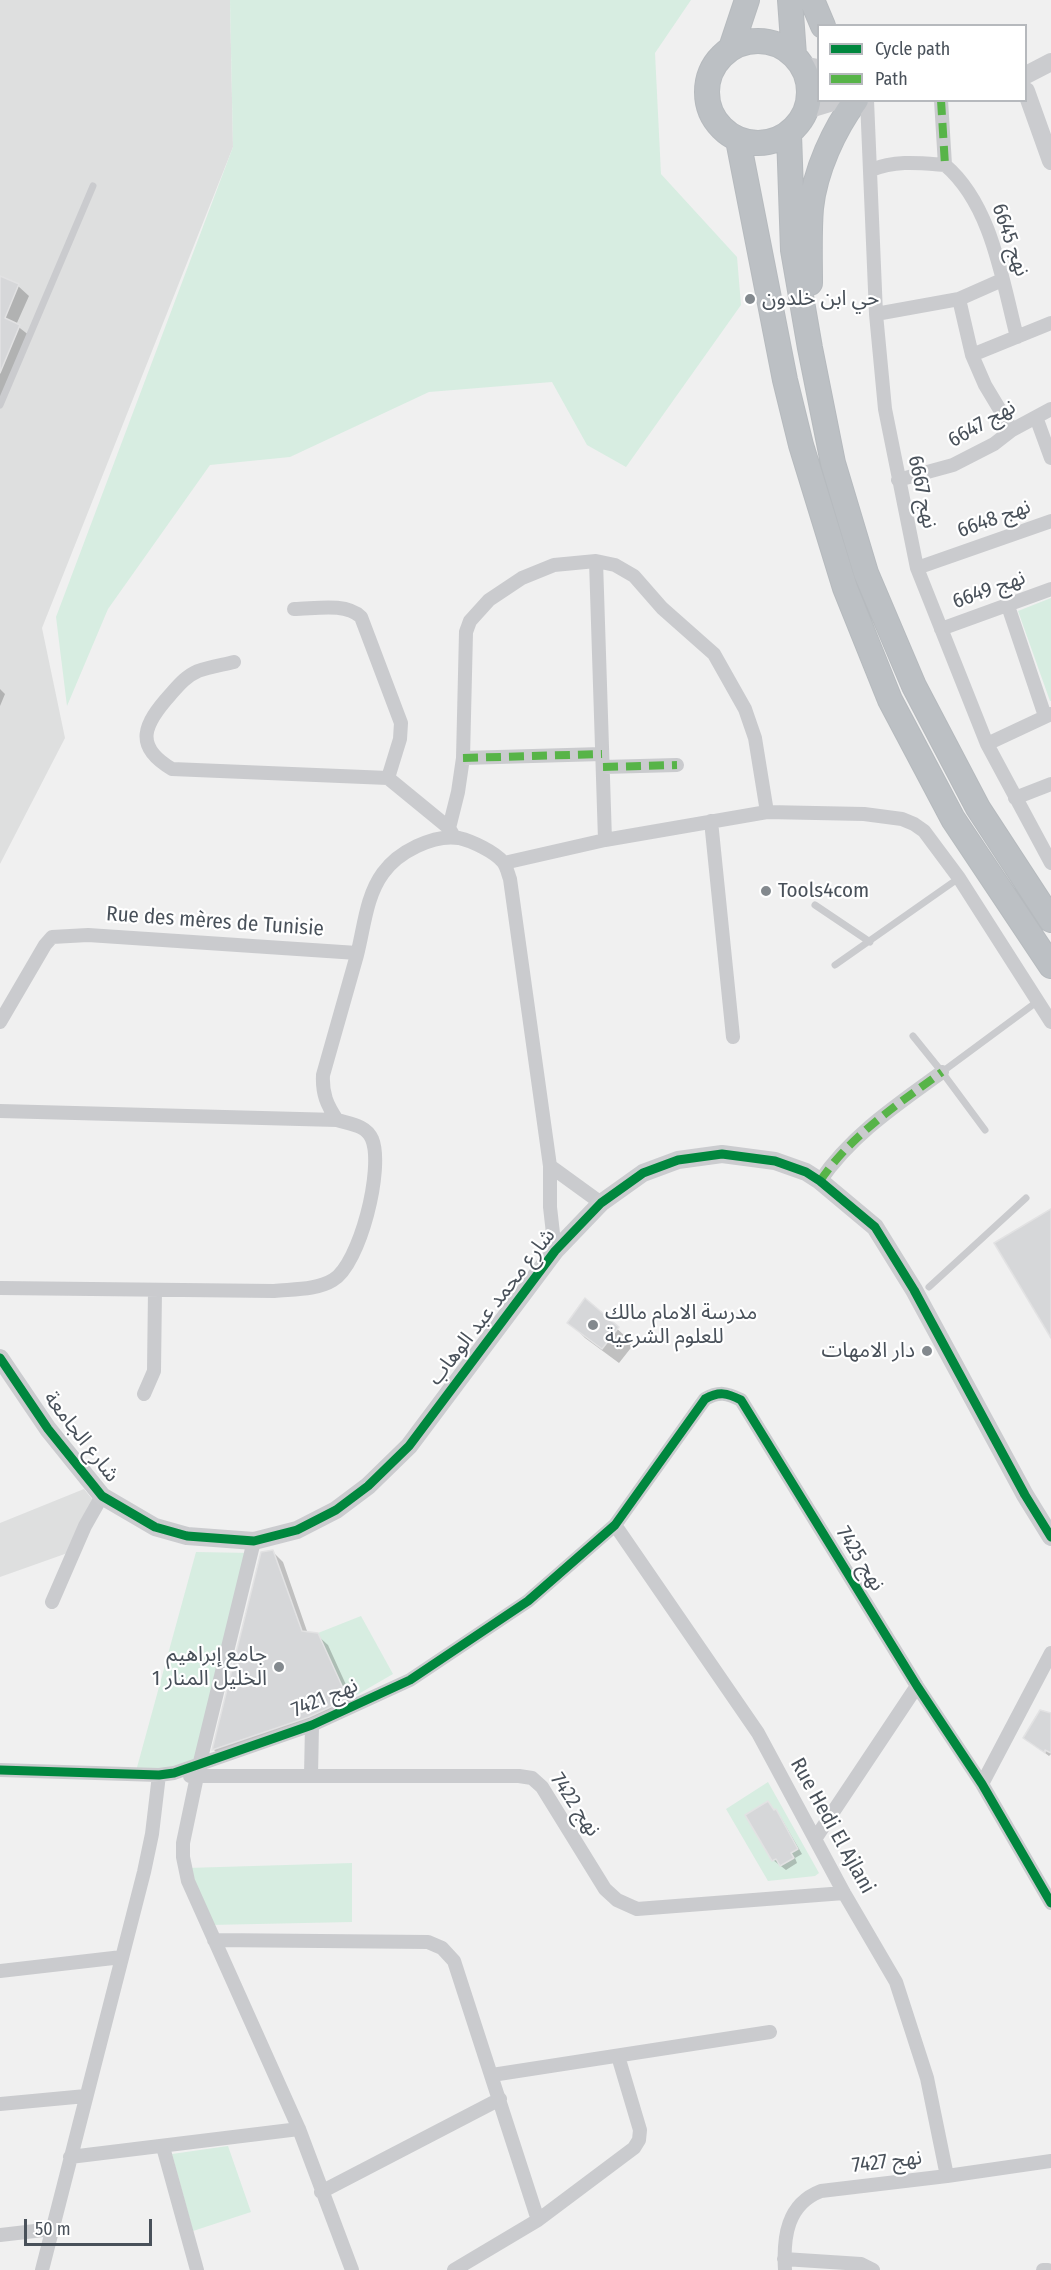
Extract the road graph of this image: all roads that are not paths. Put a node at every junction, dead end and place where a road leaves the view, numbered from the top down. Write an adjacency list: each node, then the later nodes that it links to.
1 (747, 0): 5 (highway)
2 (790, 0): 7 (highway)
3 (812, 0): 4 (highway)
4 (822, 24)
5 (731, 48): 7 (highway); 16 (highway)
6 (1051, 62): 8 (street)
7 (805, 63): 14 (highway)
8 (1027, 74)
9 (1027, 94): 17 (street)
10 (833, 102): 14 (street)
11 (855, 102): 25 (highway)
12 (867, 102): 19 (street, نهج 6667)
13 (941, 102): 18 (street)
14 (807, 110): 15 (highway)
15 (789, 134): 16 (highway); 25 (highway)
16 (738, 140): 62 (highway)
17 (1051, 161)
18 (945, 165): 19 (street); 21 (street, نهج 6645)
19 (871, 170): 23 (street, نهج 6667)
20 (93, 186): 28 (lane)
21 (1002, 280): 22 (street); 26 (street, نهج 6645)
22 (959, 299): 23 (street); 27 (street)
23 (876, 314): 33 (street, نهج 6667)
24 (1051, 323): 26 (street)
25 (806, 327): 58 (highway)
26 (1017, 337): 27 (street)
27 (972, 355): 31 (street)
28 (0, 405)
29 (1051, 409): 30 (street, نهج 6647)
30 (1036, 417): 31 (street, نهج 6647); 32 (street)
31 (1012, 430): 33 (street, نهج 6647)
32 (1051, 458)
33 (898, 480): 36 (street, نهج 6667)
34 (1051, 521): 36 (street, نهج 6648)
35 (596, 561): 44 (street); 45 (street); 50 (street)
36 (917, 568): 40 (street, نهج 6667)
37 (1051, 589): 38 (street, نهج 6649)
38 (1008, 606): 40 (street, نهج 6649); 42 (street)
39 (294, 609): 47 (street)
40 (941, 630): 43 (street, نهج 6667)
41 (234, 662): 47 (street)
42 (1048, 715): 43 (street)
43 (987, 744): 49 (street, نهج 6667)
44 (463, 758): 45 (street); 52 (street)
45 (602, 760): 46 (street); 53 (street)
46 (677, 765)
47 (388, 778): 52 (street)
48 (1051, 784): 49 (street)
49 (1014, 798): 54 (street, نهج 6667)
50 (767, 812): 51 (street); 56 (street)
51 (711, 820): 53 (street); 67 (street)
52 (452, 833): 55 (street); 60 (street)
53 (605, 840): 55 (street)
54 (1049, 855)
55 (504, 863): 72 (street)
56 (959, 878): 59 (lane); 63 (street)
57 (814, 905): 59 (lane)
58 (1051, 920)
59 (870, 942): 61 (lane)
60 (357, 953): 64 (street, Rue des mères de Tunisie); 70 (street)
61 (835, 965)
62 (1051, 966)
63 (1038, 1001): 65 (street); 68 (lane)
64 (0, 1022)
65 (1051, 1022)
66 (913, 1036): 68 (lane)
67 (733, 1037)
68 (942, 1072): 71 (lane); 73 (street)
69 (0, 1111): 70 (street)
70 (337, 1120): 79 (street)
71 (986, 1130)
72 (550, 1166): 75 (street); 76 (street)
73 (820, 1181): 75 (street, شارع محمد عبد الوهاب); 84 (street, شارع محمد عبد الوهاب)
74 (1026, 1198): 77 (lane)
75 (601, 1203): 76 (street, شارع محمد عبد الوهاب)
76 (555, 1251): 85 (street, شارع محمد عبد الوهاب)
77 (929, 1287)
78 (0, 1288): 79 (street)
79 (155, 1290): 81 (street)
80 (0, 1358): 82 (street, شارع الجامعة)
81 (144, 1394)
82 (102, 1496): 85 (street, شارع الجامعة); 86 (street)
83 (615, 1525): 88 (street, نهج 7425); 89 (street, نهج 7421); 97 (street, Rue Hedi El Ajlani)
84 (1051, 1537)
85 (254, 1541): 90 (street)
86 (52, 1602)
87 (1051, 1653): 96 (street)
88 (916, 1686): 96 (street, نهج 7425); 97 (street)
89 (312, 1725): 90 (street, نهج 7421); 94 (street)
90 (200, 1762): 92 (street, نهج 7421); 95 (street)
91 (0, 1770): 93 (street, نهج 7421)
92 (174, 1773): 93 (street, نهج 7421); 95 (street, نهج 7422)
93 (159, 1775): 101 (street)
94 (311, 1776): 95 (street, نهج 7422); 98 (street, نهج 7422)
95 (197, 1777): 100 (street)
96 (982, 1784): 99 (street, نهج 7425)
97 (815, 1839): 98 (street, Rue Hedi El Ajlani)
98 (844, 1893): 113 (street, Rue Hedi El Ajlani)
99 (1051, 1903)
100 (214, 1940): 105 (street); 109 (street)
101 (122, 1957): 102 (street); 106 (street)
102 (0, 1971)
103 (770, 2032): 104 (street)
104 (618, 2056): 105 (street); 115 (street)
105 (492, 2075): 107 (street)
106 (86, 2096): 108 (street); 111 (street)
107 (500, 2099): 114 (street); 115 (street)
108 (0, 2104)
109 (299, 2129): 110 (street); 114 (street)
110 (163, 2147): 111 (street); 120 (street)
111 (70, 2157): 116 (street)
112 (1051, 2161): 113 (street, نهج 7427)
113 (946, 2176): 118 (street, نهج 7427)
114 (321, 2192): 121 (street)
115 (538, 2220): 122 (street)
116 (52, 2229): 117 (street); 119 (street)
117 (0, 2235)
118 (785, 2264): 123 (street)
119 (42, 2270)
120 (197, 2270)
121 (352, 2270)
122 (454, 2270)
123 (873, 2270)
124 (1043, 2270): 125 (street)
125 (1048, 2270)

